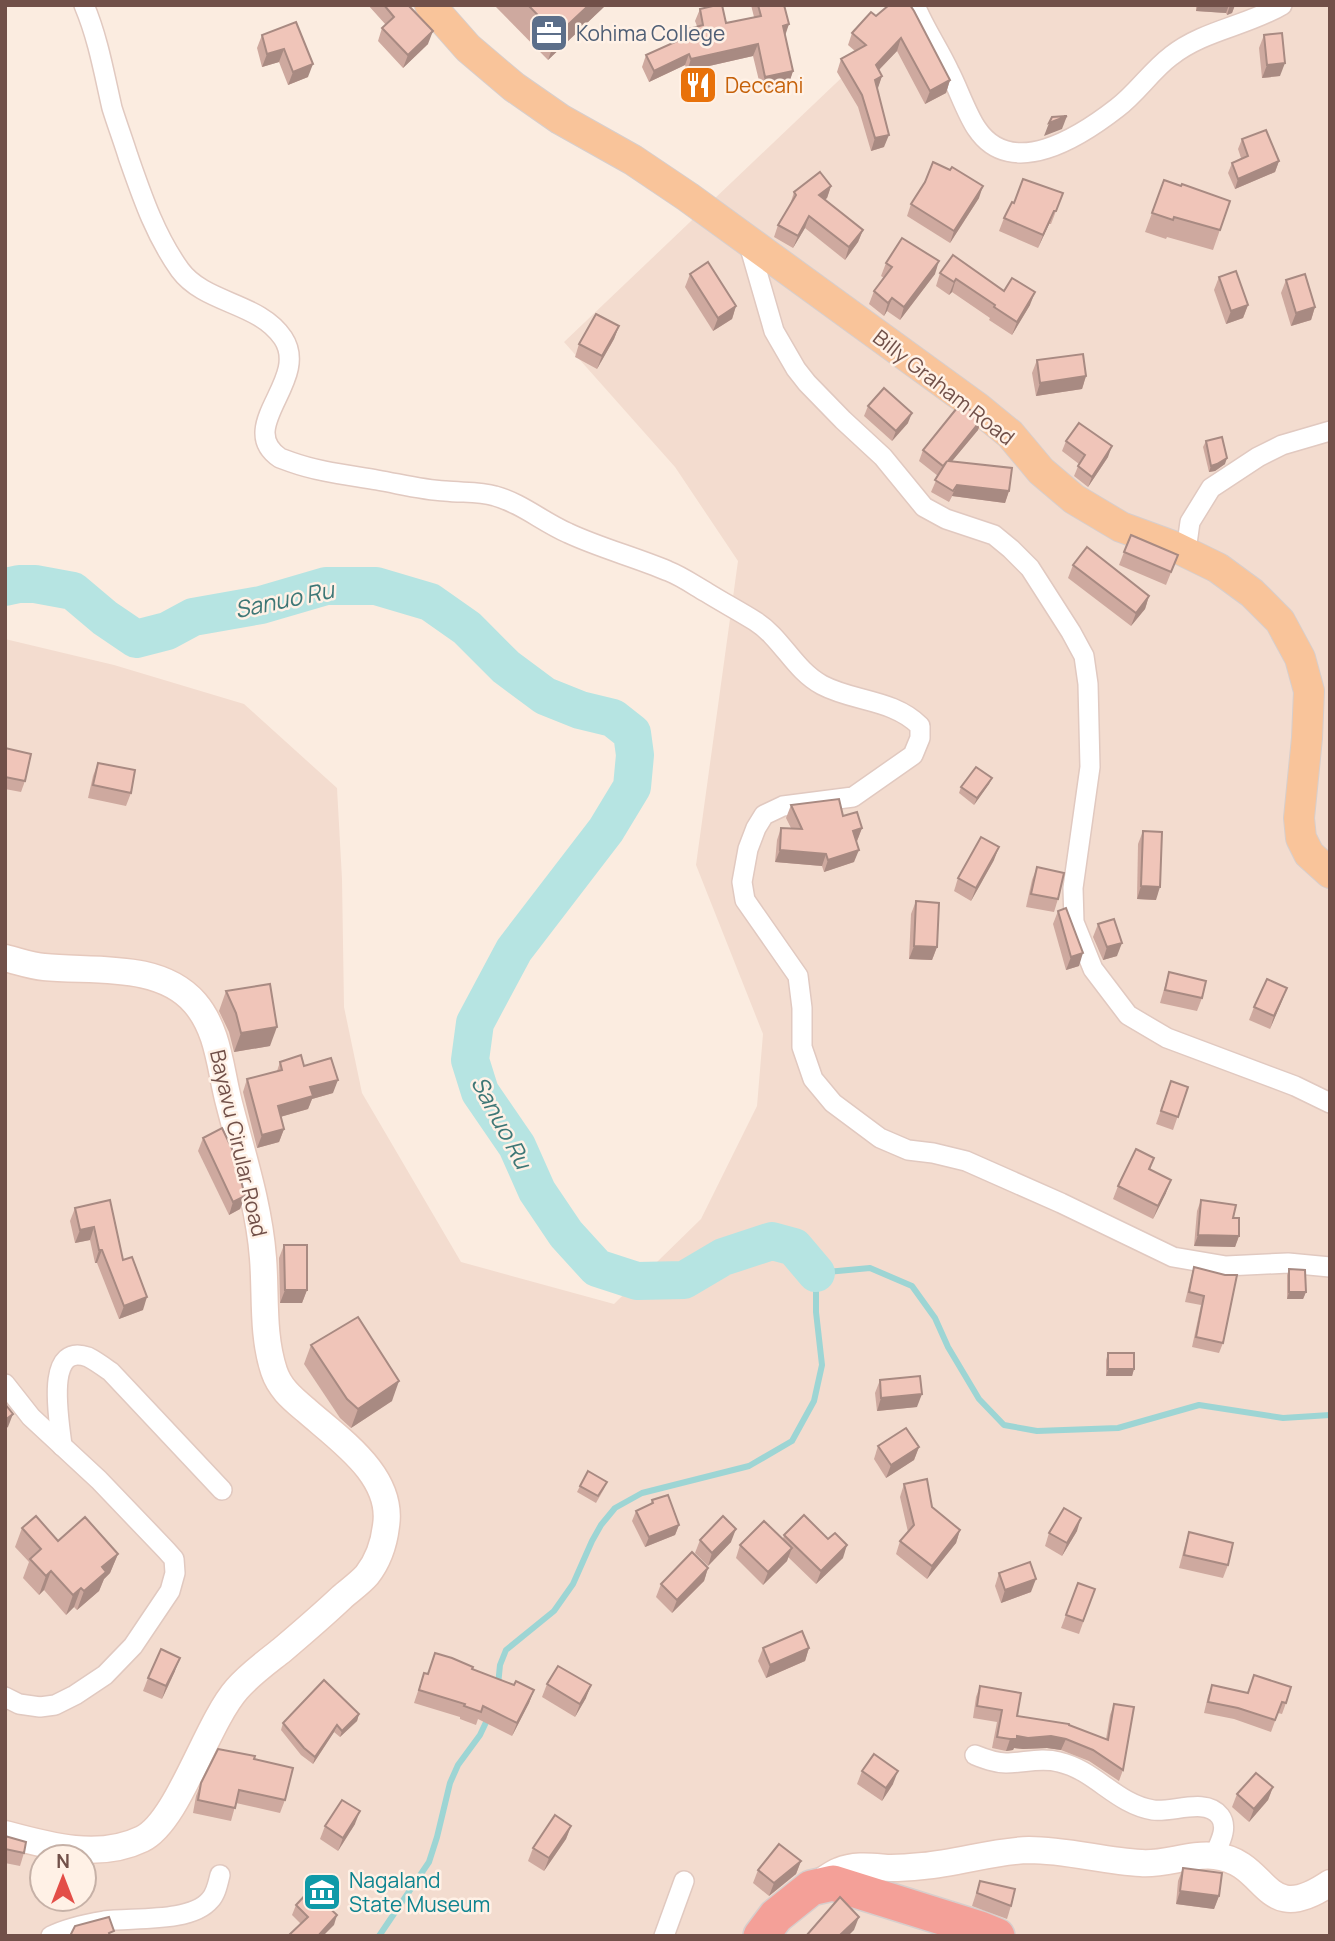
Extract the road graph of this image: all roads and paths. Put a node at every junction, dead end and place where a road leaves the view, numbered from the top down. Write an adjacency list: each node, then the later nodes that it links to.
1 (84, 5): 11 (street)
2 (430, 5): 5 (main road, Billy Graham Road)
3 (915, 5): 4 (street)
4 (1282, 5)
5 (748, 240): 7 (main road, Billy Graham Road); 10 (street)
6 (1330, 431): 7 (street)
7 (1186, 551): 8 (main road, Billy Graham Road)
8 (1330, 873)
9 (5, 958): 17 (street, Bayavu Cirular Road)
10 (1330, 1103)
11 (1330, 1267)
12 (5, 1384): 13 (street)
13 (62, 1446): 14 (street); 15 (street)
14 (222, 1490)
15 (5, 1697)
16 (975, 1755): 18 (street)
17 (5, 1834)
18 (1214, 1856): 21 (street); 22 (street)
19 (220, 1875): 23 (street)
20 (684, 1881): 24 (street)
21 (1330, 1883)
22 (811, 1888): 25 (highway); 26 (highway)
23 (51, 1936)
24 (664, 1936)
25 (761, 1936)
26 (997, 1936)

